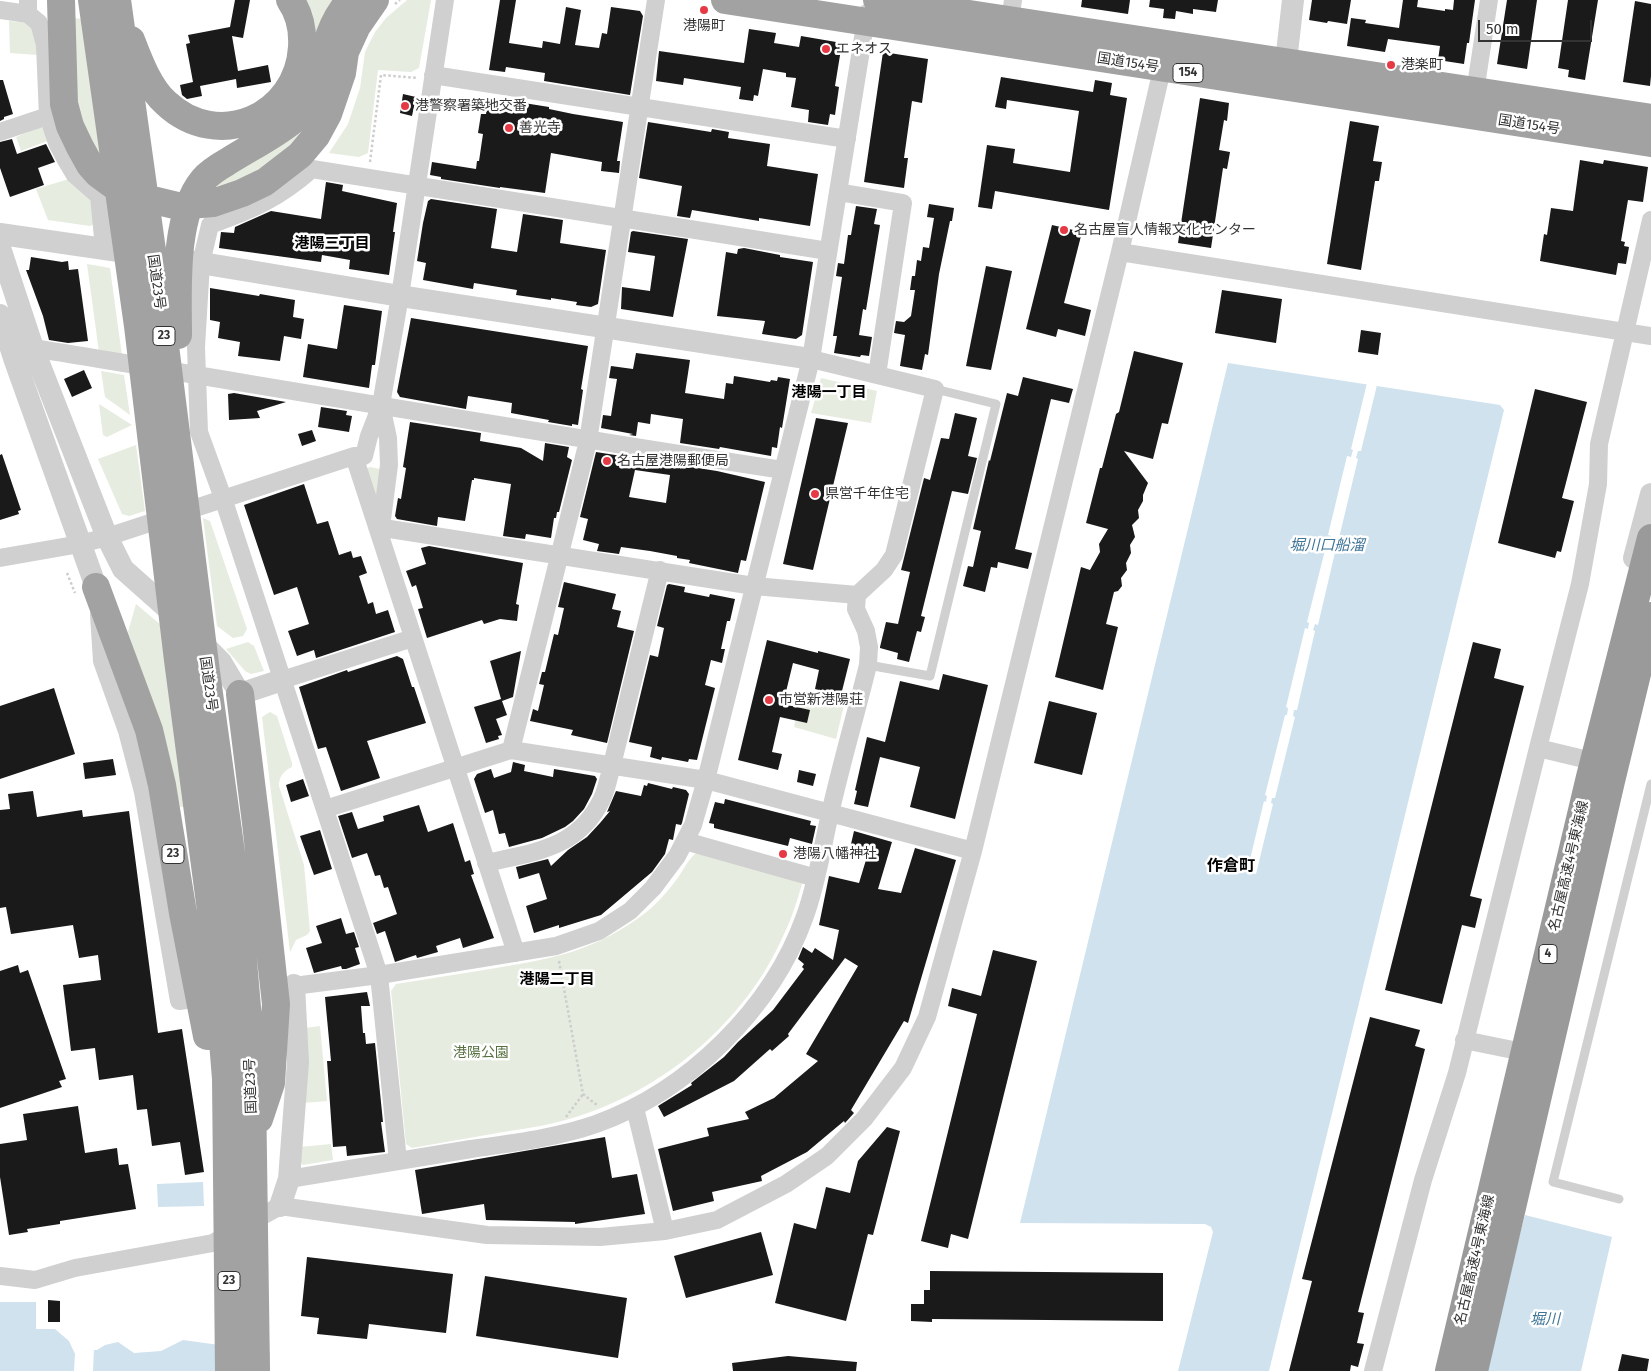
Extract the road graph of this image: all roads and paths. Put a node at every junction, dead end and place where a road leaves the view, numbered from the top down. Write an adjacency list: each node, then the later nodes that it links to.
1 (61, 0): 11 (highway)
2 (92, 0): 93 (highway, 国道23号 / 23)
3 (290, 0): 12 (highway, 23)
4 (350, 0): 49 (highway, 23)
5 (400, 0): 11 (path)
6 (446, 0): 19 (street)
7 (656, 0): 21 (street)
8 (725, 0): 14 (highway, 国道154号 / 154)
9 (1293, 0): 18 (street)
10 (1489, 0): 20 (street)
11 (384, 3)
12 (118, 5): 49 (highway, 国道23号 / 23)
13 (28, 7): 15 (street); 22 (street)
14 (871, 7): 16 (highway, 国道154号 / 154); 17 (highway, 国道154号 / 154); 25 (street)
15 (0, 10)
16 (1012, 10): 18 (highway, 国道154号 / 154)
17 (1162, 69): 18 (highway, 国道154号 / 154); 36 (street)
18 (1284, 76): 20 (highway, 国道154号 / 154); 26 (highway, 国道154号 / 154)
19 (427, 77): 21 (street); 27 (path); 28 (street)
20 (1475, 92): 23 (highway, 国道154号 / 154)
21 (640, 107): 25 (street); 30 (street)
22 (48, 116): 24 (street); 34 (street)
23 (1651, 118)
24 (0, 132)
25 (847, 139): 29 (street)
26 (1651, 144)
27 (369, 164)
28 (417, 185): 30 (street); 37 (street); 38 (street)
29 (838, 192): 35 (street); 46 (street)
30 (623, 219): 35 (street); 40 (street)
31 (1651, 220): 41 (street)
32 (0, 234): 34 (street)
33 (0, 248): 43 (street)
34 (104, 248): 37 (street)
35 (828, 251): 44 (street)
36 (1120, 252): 41 (street); 81 (street)
37 (201, 263): 38 (street); 45 (street)
38 (400, 296): 40 (street); 48 (street)
39 (0, 315): 43 (street)
40 (606, 328): 44 (street); 50 (street)
41 (1625, 332): 42 (street); 71 (street)
42 (1651, 336)
43 (16, 358): 45 (street); 57 (street); 59 (street)
44 (811, 359): 46 (street); 53 (street)
45 (197, 375): 48 (street); 55 (street)
46 (877, 375): 47 (street)
47 (934, 389): 65 (street); 68 (lane)
48 (381, 405): 50 (street); 51 (street); 52 (street)
49 (177, 439): 94 (highway, 国道23号 / 23)
50 (588, 441): 53 (street); 60 (street)
51 (359, 456): 52 (street); 55 (street); 56 (street)
52 (389, 462): 56 (street)
53 (783, 470): 63 (street)
54 (1651, 494): 73 (street)
55 (223, 498): 57 (street); 69 (street)
56 (379, 527): 60 (street); 67 (street)
57 (107, 537): 59 (street); 70 (street)
58 (1651, 538): 102 (highway, 名古屋高速4号東海線 / 4)
59 (80, 544): 61 (street); 64 (street)
60 (560, 555): 62 (street); 72 (street)
61 (0, 558)
62 (660, 570): 63 (street); 74 (street)
63 (754, 586): 65 (street); 76 (street)
64 (96, 587): 88 (street); 93 (highway, 23)
65 (856, 595): 68 (street)
66 (1651, 616): 102 (highway, 名古屋高速4号東海線 / 4)
67 (413, 638): 69 (street); 75 (street)
68 (868, 665): 79 (street)
69 (282, 680): 70 (street); 78 (street)
70 (240, 694): 94 (highway, 23)
71 (1538, 748): 73 (street); 89 (street)
72 (511, 750): 74 (street); 75 (street)
73 (1584, 759): 90 (street)
74 (612, 766): 76 (street); 82 (street)
75 (455, 768): 78 (street); 82 (street)
76 (706, 780): 79 (street); 80 (street)
77 (1651, 784): 98 (lane)
78 (325, 809): 86 (street)
79 (830, 813): 81 (street); 83 (street)
80 (685, 841): 83 (street); 84 (street)
81 (974, 850): 100 (street)
82 (486, 863): 85 (street)
83 (816, 878): 91 (street)
84 (556, 946): 85 (street); 92 (path)
85 (516, 953): 86 (street)
86 (379, 975): 87 (street); 95 (street)
87 (290, 986): 96 (street)
88 (186, 1000)
89 (1464, 1040): 90 (street); 105 (street)
90 (1518, 1051): 102 (street)
91 (635, 1108): 92 (street); 100 (street)
92 (614, 1116): 95 (street)
93 (226, 1128): 97 (highway, 国道23号 / 23)
94 (253, 1137): 97 (highway, 国道23号 / 23)
95 (398, 1161): 96 (street)
96 (289, 1179): 99 (street)
97 (241, 1191): 103 (highway, 国道23号 / 23); 104 (highway, 国道23号 / 23)
98 (1619, 1199)
99 (280, 1206): 100 (street); 101 (street)
100 (664, 1231)
101 (0, 1276)
102 (1461, 1370)
103 (229, 1371)
104 (256, 1371)
105 (1373, 1371)

